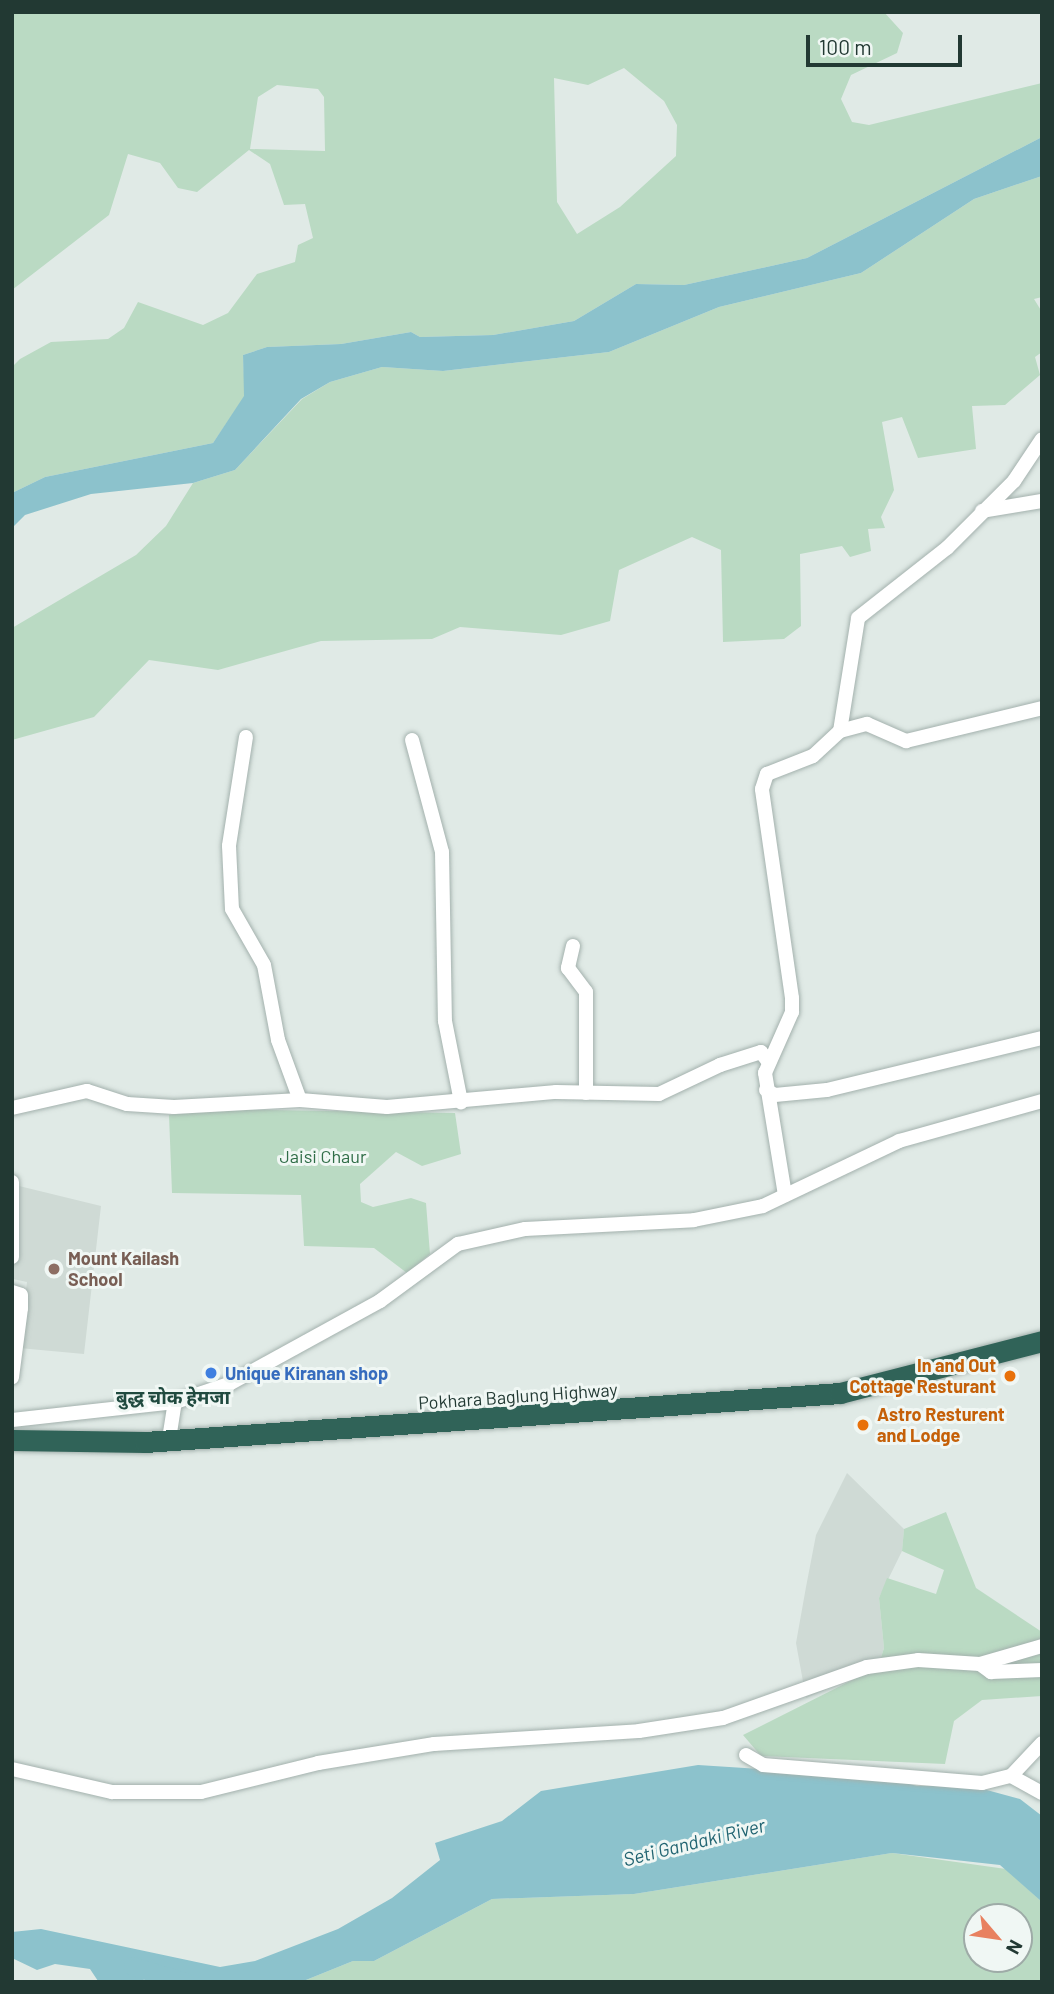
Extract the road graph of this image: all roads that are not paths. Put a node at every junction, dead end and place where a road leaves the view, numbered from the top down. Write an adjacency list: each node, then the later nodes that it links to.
1 (1042, 439): 3 (street)
2 (1042, 501): 3 (street)
3 (982, 511): 5 (street)
4 (1042, 708): 5 (street)
5 (840, 730): 10 (street)
6 (246, 737): 13 (street)
7 (412, 740): 15 (street)
8 (573, 946): 12 (street)
9 (1042, 1038): 11 (street)
10 (767, 1060): 11 (street); 12 (street)
11 (766, 1090): 18 (street)
12 (586, 1093): 15 (street)
13 (300, 1100): 15 (street); 16 (street)
14 (1042, 1101): 18 (street)
15 (461, 1102)
16 (12, 1108)
17 (12, 1182): 19 (street)
18 (785, 1195): 25 (street)
19 (12, 1257)
20 (12, 1292): 23 (street)
21 (1042, 1342): 22 (highway, Pokhara Baglung Highway)
22 (1031, 1351): 27 (highway, Pokhara Baglung Highway)
23 (13, 1370): 24 (street)
24 (12, 1377)
25 (175, 1402): 26 (street); 27 (street)
26 (12, 1420)
27 (169, 1439): 28 (highway, Pokhara Baglung Highway)
28 (12, 1440)
29 (1042, 1646): 30 (street)
30 (980, 1664): 31 (street); 34 (street)
31 (1042, 1670)
32 (1042, 1743): 35 (street)
33 (746, 1755): 35 (street)
34 (12, 1769)
35 (1011, 1776): 36 (street)
36 (1042, 1793)

